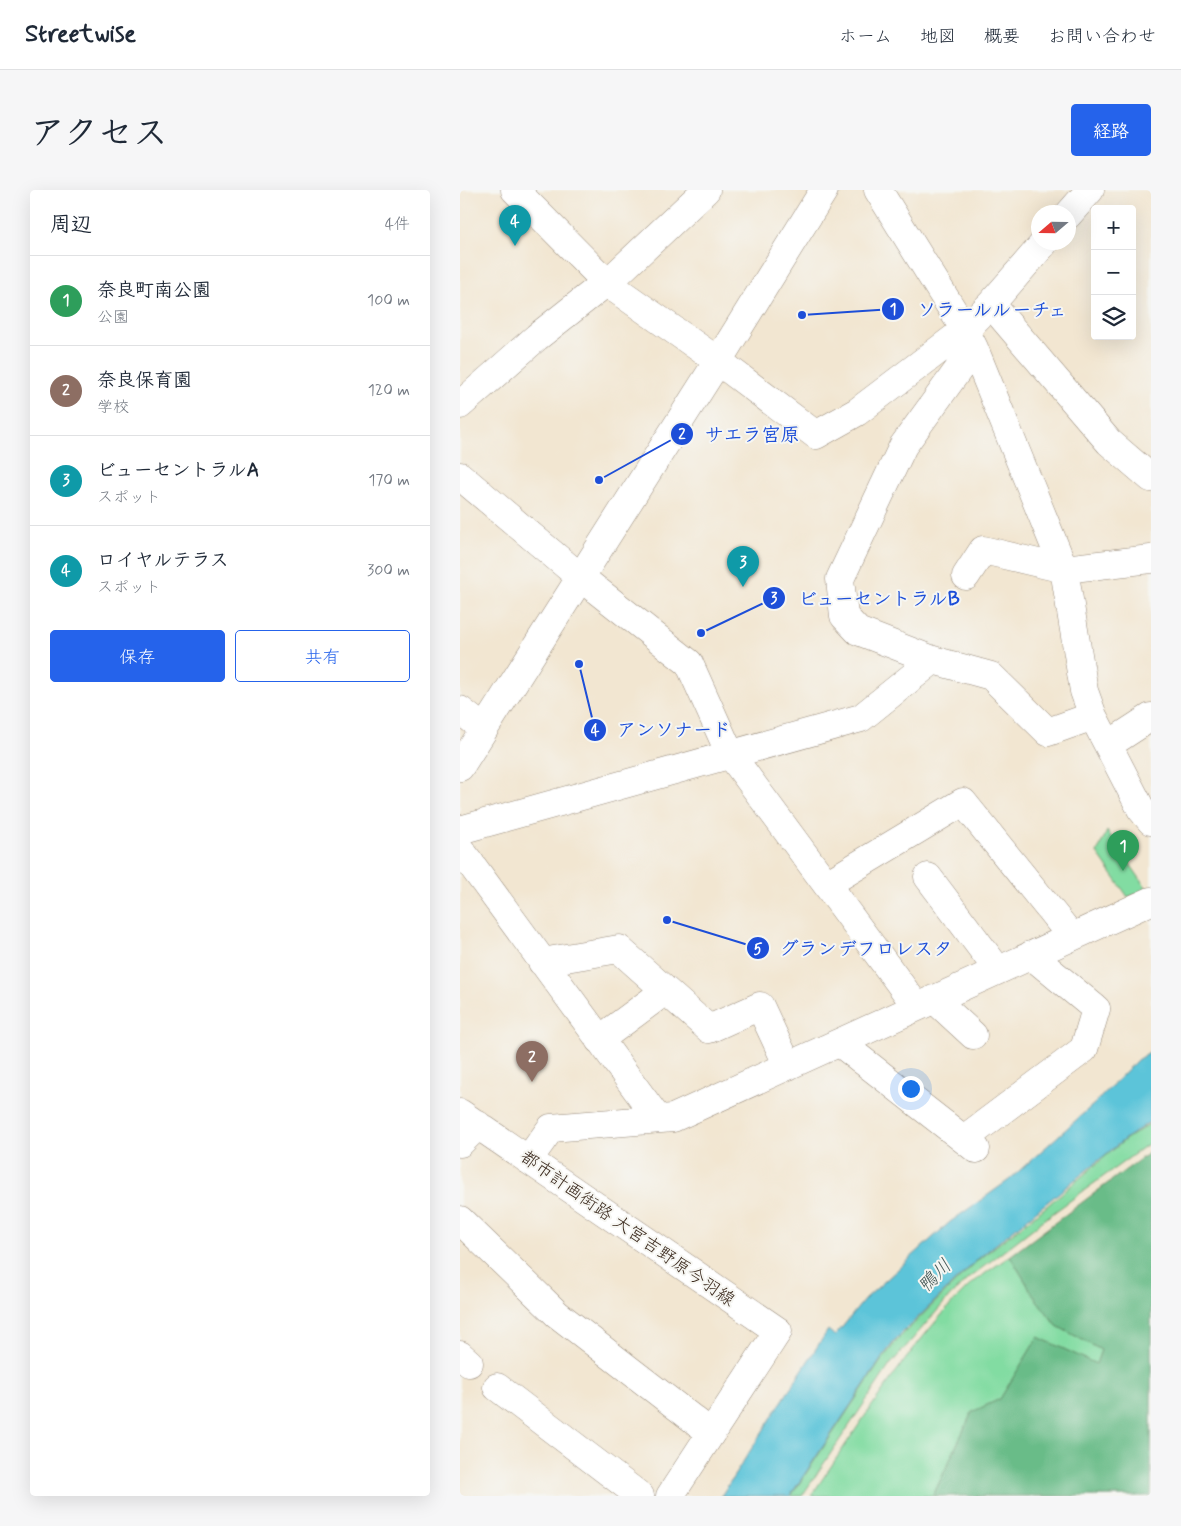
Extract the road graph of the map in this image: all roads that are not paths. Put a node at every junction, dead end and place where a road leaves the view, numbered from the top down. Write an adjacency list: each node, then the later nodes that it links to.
1 (515, 190): 8 (street)
2 (824, 190): 11 (street)
3 (878, 190): 10 (street)
4 (1090, 190): 6 (street)
5 (700, 192): 8 (street)
6 (1076, 206)
7 (1037, 250): 9 (street)
8 (607, 283): 11 (street); 12 (street)
9 (991, 304): 10 (street); 14 (street)
10 (970, 339): 11 (street); 16 (street); 19 (street)
11 (718, 362): 18 (street)
12 (460, 405)
13 (460, 476): 18 (street)
14 (1151, 478)
15 (1151, 559): 16 (street)
16 (1064, 569): 17 (street); 21 (street)
17 (966, 576)
18 (580, 577): 23 (street); 25 (street)
19 (933, 660): 21 (street); 25 (street)
20 (460, 710): 23 (street)
21 (1093, 716): 24 (street)
22 (1151, 717): 24 (street)
23 (484, 729): 26 (street)
24 (1108, 745): 27 (street)
25 (730, 754): 28 (street); 31 (street)
26 (460, 768)
27 (1151, 821)
28 (460, 830)
29 (460, 849): 35 (street)
30 (928, 877): 36 (street)
31 (827, 884): 33 (street); 38 (street)
32 (1151, 902): 33 (street)
33 (1072, 937): 34 (street)
34 (1031, 955): 36 (street); 41 (street)
35 (542, 962): 37 (street); 40 (street)
36 (998, 970): 38 (street)
37 (665, 991): 40 (street); 42 (street)
38 (926, 1003): 39 (street); 41 (street)
39 (973, 1034)
40 (599, 1040): 43 (street)
41 (840, 1043): 42 (street)
42 (788, 1066): 43 (street)
43 (658, 1119): 45 (street)
44 (466, 1127): 45 (street, 都市計画街路 大宮吉野原今羽線)
45 (528, 1160): 48 (street, 都市計画街路 大宮吉野原今羽線)
46 (460, 1220): 48 (street)
47 (497, 1387): 49 (street)
48 (711, 1433): 50 (street)
49 (640, 1496)
50 (670, 1496)

